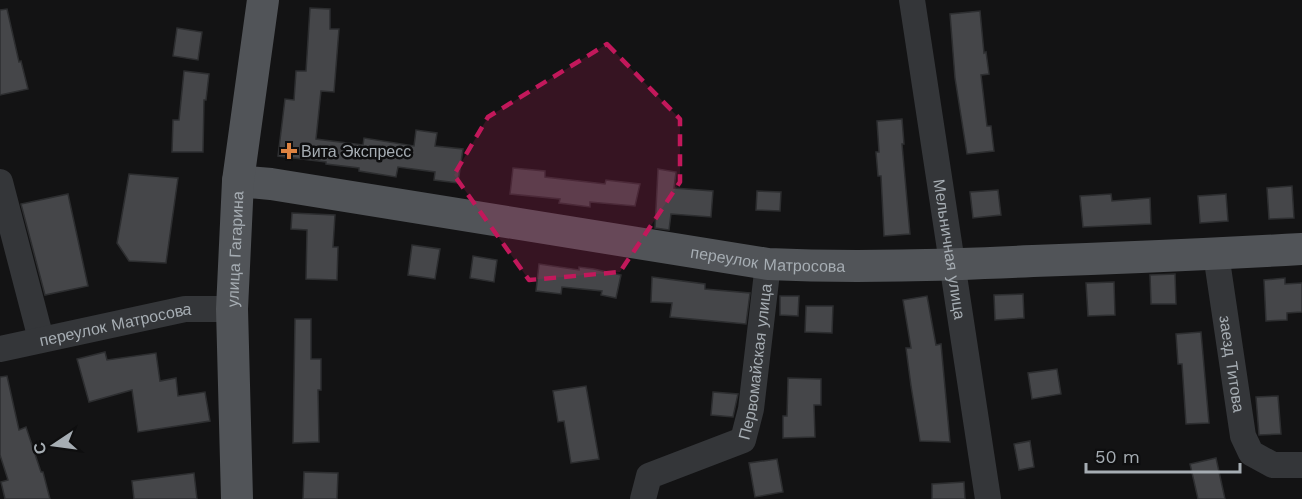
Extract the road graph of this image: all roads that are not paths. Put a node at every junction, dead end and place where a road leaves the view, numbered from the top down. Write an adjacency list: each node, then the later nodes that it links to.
1 (263, 0): 3 (main road, улица Гагарина)
2 (912, 0): 8 (street, Мельничная улица)
3 (238, 181): 7 (main road, переулок Матросова); 9 (main road, улица Гагарина)
4 (0, 182): 10 (street)
5 (1302, 249): 6 (main road, переулок Матросова)
6 (1216, 254): 8 (main road, переулок Матросова); 12 (street, заезд Титова)
7 (768, 264): 8 (main road, переулок Матросова); 14 (street, Первомайская улица)
8 (951, 264): 15 (street, Мельничная улица)
9 (232, 309): 10 (street, переулок Матросова); 13 (main road, улица Гагарина)
10 (41, 339): 11 (street, переулок Матросова)
11 (0, 349)
12 (1302, 465)
13 (237, 499)
14 (643, 499)
15 (988, 499)

